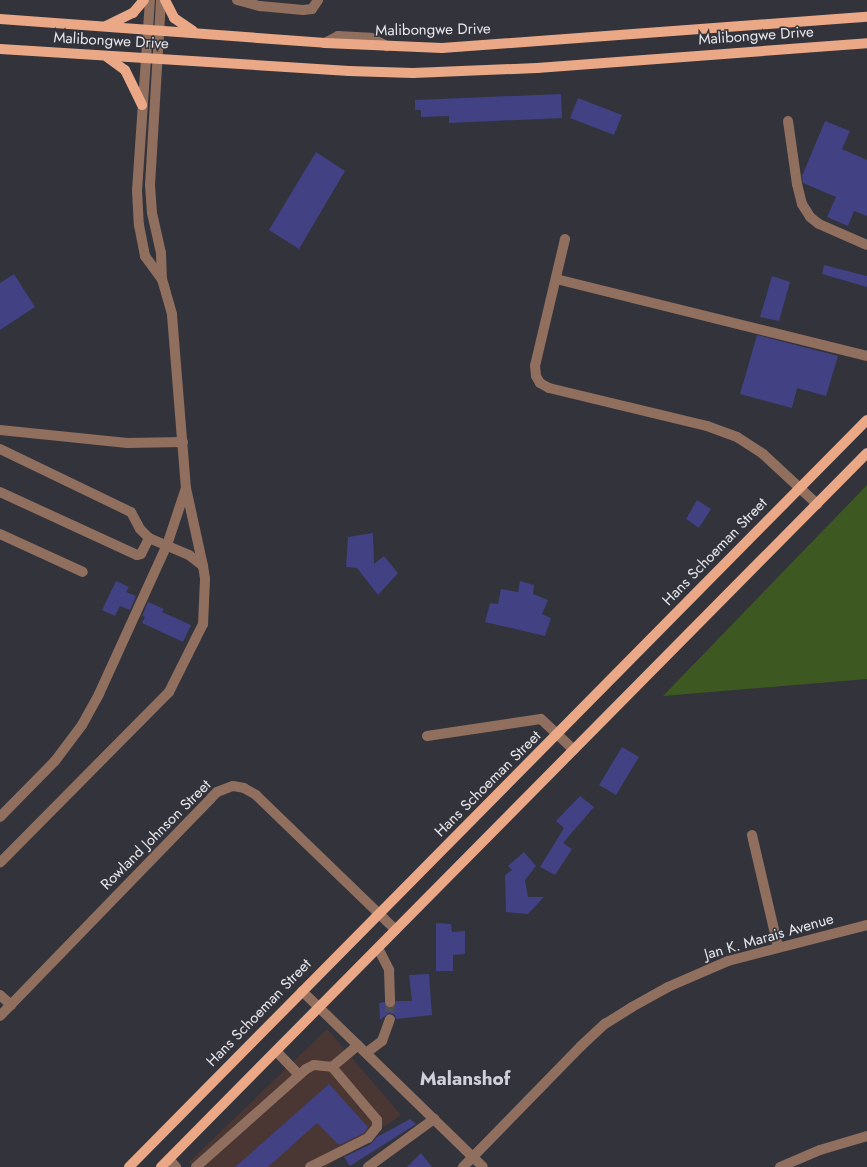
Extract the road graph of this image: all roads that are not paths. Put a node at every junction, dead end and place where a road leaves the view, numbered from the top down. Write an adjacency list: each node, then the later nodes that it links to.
1 (144, 0): 9 (main road)
2 (150, 0): 10 (street)
3 (161, 0): 11 (street)
4 (165, 0): 12 (main road)
5 (237, 0): 6 (street)
6 (318, 0)
7 (867, 17): 12 (main road, Malibongwe Drive)
8 (0, 19): 9 (main road, Malibongwe Drive)
9 (102, 28): 10 (main road, Malibongwe Drive)
10 (147, 30): 11 (main road, Malibongwe Drive); 16 (street)
11 (158, 30): 12 (main road, Malibongwe Drive); 17 (street)
12 (198, 33)
13 (867, 43): 17 (main road, Malibongwe Drive)
14 (0, 49): 15 (main road, Malibongwe Drive)
15 (106, 56): 16 (main road, Malibongwe Drive); 18 (main road)
16 (145, 58): 17 (main road, Malibongwe Drive); 18 (street)
17 (158, 58): 22 (street)
18 (142, 105): 22 (street)
19 (788, 121): 21 (street)
20 (565, 239): 23 (street)
21 (867, 246)
22 (162, 279): 27 (street)
23 (556, 279): 24 (street); 30 (street)
24 (867, 356)
25 (867, 420): 30 (main road, Hans Schoeman Street)
26 (0, 430): 27 (street)
27 (183, 442): 31 (street)
28 (0, 449): 35 (street)
29 (867, 453): 33 (main road)
30 (799, 487): 33 (street); 39 (main road, Hans Schoeman Street)
31 (186, 488): 36 (street); 37 (street)
32 (0, 492): 35 (street)
33 (817, 504): 41 (main road)
34 (0, 534): 38 (street)
35 (149, 538): 36 (street)
36 (167, 545): 37 (street); 42 (street)
37 (204, 566): 44 (street)
38 (83, 572)
39 (559, 734): 40 (street); 41 (street); 45 (main road, Hans Schoeman Street)
40 (427, 736)
41 (574, 750): 47 (main road)
42 (0, 817)
43 (752, 835): 48 (street)
44 (0, 863)
45 (380, 914): 47 (street, Rowland Johnson Street); 50 (main road, Hans Schoeman Street); 53 (street, Rowland Johnson Street)
46 (867, 925): 48 (street, Jan K. Marais Avenue)
47 (396, 930): 49 (main road)
48 (778, 947): 64 (street, Jan K. Marais Avenue)
49 (378, 948): 52 (street); 54 (main road)
50 (302, 991): 54 (street); 66 (main road, Hans Schoeman Street)
51 (0, 995): 53 (street)
52 (390, 1002)
53 (11, 1005): 55 (street, Rowland Johnson Street)
54 (319, 1007): 57 (street); 58 (main road)
55 (0, 1016)
56 (390, 1019): 59 (street)
57 (358, 1045): 59 (street); 60 (street)
58 (276, 1051): 61 (street); 65 (main road)
59 (366, 1053): 62 (street)
60 (332, 1067): 61 (street); 70 (street)
61 (299, 1075): 69 (street)
62 (434, 1119): 64 (street); 71 (street)
63 (867, 1136): 74 (street)
64 (473, 1157): 72 (street, Jan K. Marais Avenue); 73 (street)
65 (168, 1159): 67 (main road); 68 (street)
66 (129, 1167)
67 (161, 1167)
68 (176, 1167)
69 (196, 1167)
70 (310, 1167)
71 (368, 1167)
72 (463, 1167)
73 (483, 1167)
74 (780, 1167)

